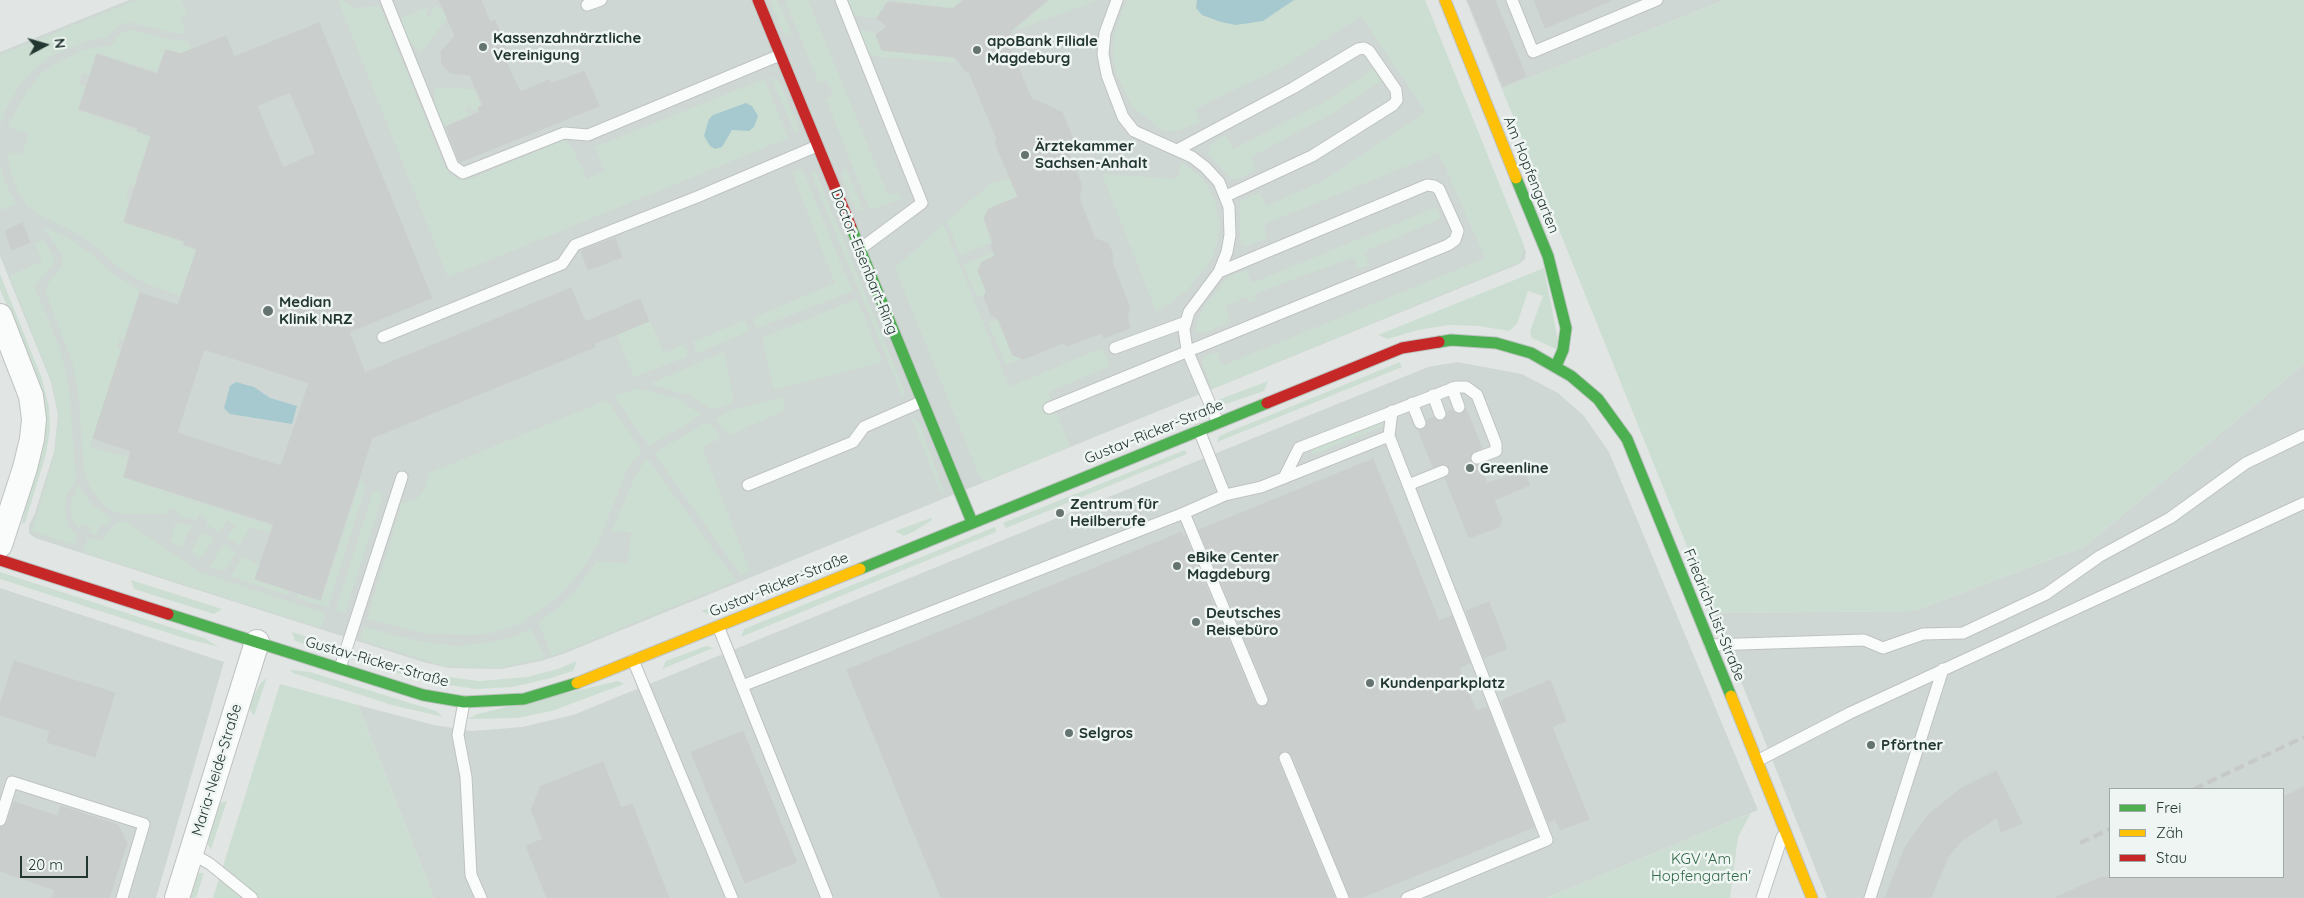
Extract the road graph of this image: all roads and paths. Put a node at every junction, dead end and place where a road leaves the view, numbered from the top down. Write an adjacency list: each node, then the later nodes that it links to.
1 (386, 0): 10 (lane)
2 (601, 0): 9 (lane)
3 (758, 0): 10 (street, Doctor-Eisenbart-Ring)
4 (841, 0): 14 (lane)
5 (1117, 0): 12 (lane)
6 (1445, 0): 21 (street, Am Hopfengarten)
7 (1512, 0): 8 (lane)
8 (1657, 0)
9 (587, 5)
10 (780, 55): 11 (street, Doctor-Eisenbart-Ring)
11 (817, 146): 14 (street, Doctor-Eisenbart-Ring); 18 (lane)
12 (1177, 150): 13 (lane); 13 (lane)
13 (1226, 196): 15 (lane)
14 (858, 250): 24 (street, Doctor-Eisenbart-Ring)
15 (1218, 272): 17 (lane); 20 (lane)
16 (0, 316): 45 (street)
17 (1186, 322): 19 (lane); 20 (lane)
18 (384, 337)
19 (1115, 348)
20 (1188, 352): 27 (lane); 30 (lane)
21 (1556, 366): 30 (street, Gustav-Ricker-Straße); 49 (street, Friedrich-List-Straße)
22 (1452, 388): 23 (lane); 26 (lane); 35 (lane)
23 (1433, 395): 25 (lane); 29 (lane)
24 (922, 402): 39 (lane); 44 (street, Doctor-Eisenbart-Ring)
25 (1412, 403): 28 (lane); 31 (lane)
26 (1459, 407)
27 (1049, 408)
28 (1392, 411): 34 (lane); 38 (lane)
29 (1440, 414)
30 (1218, 423): 32 (street, Gustav-Ricker-Straße)
31 (1420, 423)
32 (1199, 430): 41 (lane); 44 (street, Gustav-Ricker-Straße)
33 (2304, 434): 49 (lane)
34 (1388, 436): 38 (lane); 40 (lane)
35 (1478, 455)
36 (1440, 470): 40 (lane)
37 (402, 477): 51 (lane)
38 (1284, 478): 41 (lane)
39 (748, 485)
40 (1408, 485): 68 (lane)
41 (1226, 495): 43 (lane)
42 (2304, 502): 52 (lane)
43 (1184, 513): 53 (lane); 54 (lane)
44 (972, 522): 47 (street, Gustav-Ricker-Straße)
45 (0, 545)
46 (0, 560): 48 (street, Gustav-Ricker-Straße)
47 (718, 626): 50 (street, Gustav-Ricker-Straße); 53 (lane)
48 (257, 642): 51 (street, Gustav-Ricker-Straße); 60 (street, Maria-Neide-Straße)
49 (1710, 645): 57 (street, Friedrich-List-Straße)
50 (633, 660): 55 (street, Gustav-Ricker-Straße); 65 (lane)
51 (340, 669): 55 (street, Gustav-Ricker-Straße)
52 (1944, 669): 57 (lane); 71 (lane)
53 (742, 686): 66 (lane)
54 (1262, 700)
55 (464, 702): 64 (lane)
56 (1286, 758): 67 (lane)
57 (1757, 761): 59 (street, Friedrich-List-Straße)
58 (0, 820): 61 (lane)
59 (1784, 830): 69 (lane); 70 (street, Friedrich-List-Straße)
60 (191, 853): 62 (street, Maria-Neide-Straße); 63 (lane)
61 (122, 898)
62 (177, 898)
63 (252, 898)
64 (481, 898)
65 (732, 898)
66 (827, 898)
67 (1343, 898)
68 (1407, 898)
69 (1762, 898)
70 (1812, 898)
71 (1870, 898)

